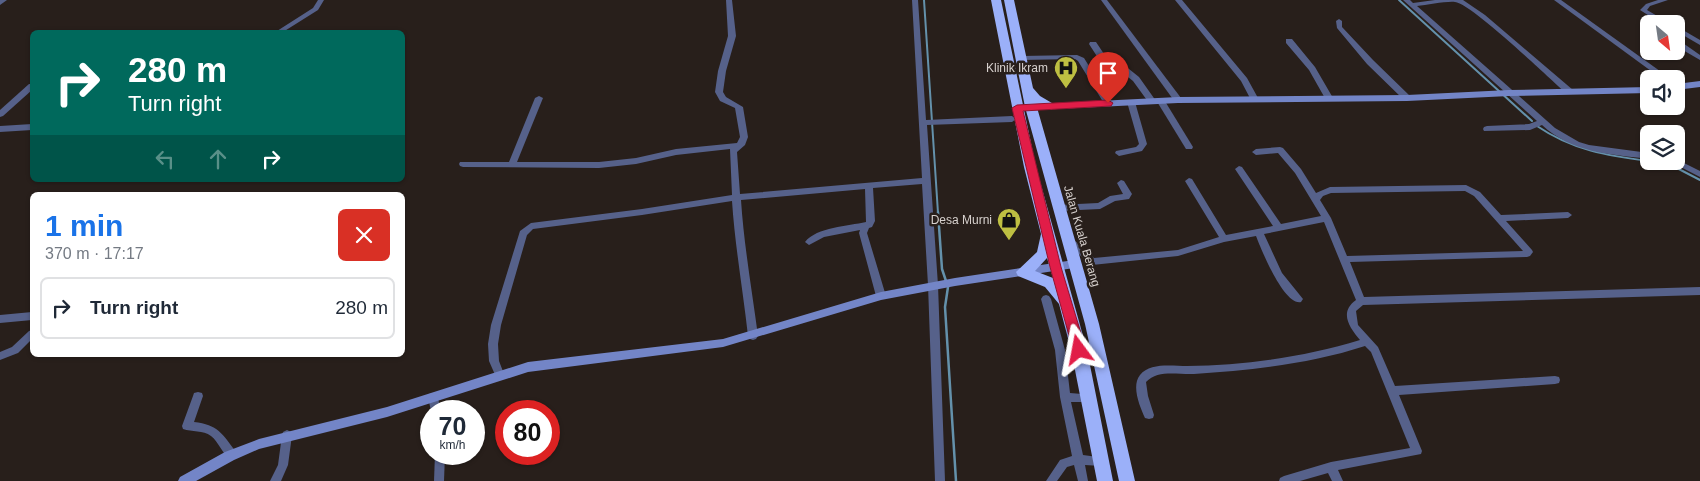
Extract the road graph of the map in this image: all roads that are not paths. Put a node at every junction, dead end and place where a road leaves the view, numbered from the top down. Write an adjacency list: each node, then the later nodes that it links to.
1 (4, 0): 14 (street)
2 (321, 0): 18 (street)
3 (729, 0): 52 (street)
4 (915, 0): 47 (street)
5 (996, 0): 44 (highway)
6 (1009, 0): 24 (highway, Jalan Kuala Berang)
7 (1104, 0): 38 (street)
8 (1178, 0): 35 (street)
9 (1452, 0): 15 (street)
10 (1457, 0): 13 (street)
11 (1558, 0): 26 (street)
12 (1665, 0): 16 (street)
13 (1465, 1): 32 (street)
14 (0, 3)
15 (1408, 3): 33 (street)
16 (1653, 15)
17 (1339, 21): 37 (street)
18 (282, 30)
19 (1685, 34): 21 (street)
20 (1289, 41): 36 (street)
21 (1700, 43)
22 (1093, 44): 39 (street)
23 (1685, 48): 25 (street)
24 (1021, 58): 28 (highway, Jalan Kuala Berang); 41 (street)
25 (1700, 58)
26 (1655, 70)
27 (1700, 84): 29 (main road)
28 (1026, 86): 42 (highway); 43 (highway, Jalan Kuala Berang)
29 (1685, 86)
30 (30, 88): 45 (street)
31 (1640, 90): 32 (main road)
32 (1570, 92): 33 (main road)
33 (1511, 93): 37 (main road); 46 (street)
34 (539, 98): 58 (street)
35 (1254, 98): 36 (main road); 38 (main road)
36 (1329, 98): 37 (main road)
37 (1407, 98)
38 (1178, 100): 39 (main road)
39 (1156, 101): 40 (main road); 53 (street)
40 (1131, 102): 41 (main road); 55 (street)
41 (1108, 103): 42 (main road)
42 (1052, 108): 43 (main road); 48 (highway)
43 (1031, 110): 44 (main road); 48 (highway, Jalan Kuala Berang)
44 (1016, 113): 47 (street); 72 (highway)
45 (0, 114)
46 (1541, 122): 50 (street); 56 (street)
47 (925, 123): 62 (street)
48 (1036, 126): 68 (highway, Jalan Kuala Berang)
49 (30, 127): 51 (street)
50 (1486, 129)
51 (0, 130)
52 (737, 146): 58 (street); 66 (street)
53 (1189, 147)
54 (1256, 152): 67 (street)
55 (1119, 153)
56 (1640, 155)
57 (463, 164): 58 (street)
58 (512, 165)
59 (1685, 167): 61 (street)
60 (1239, 169): 73 (street)
61 (1700, 174)
62 (926, 181): 65 (street); 83 (street)
63 (1189, 181): 77 (street)
64 (1121, 183): 68 (street)
65 (869, 185): 66 (street); 74 (street)
66 (737, 197): 94 (street); 99 (street)
67 (1316, 200): 70 (street); 71 (street)
68 (1058, 208): 76 (highway, Jalan Kuala Berang)
69 (1568, 215): 71 (street)
70 (1327, 218): 73 (street); 79 (street)
71 (1498, 218): 79 (street)
72 (1044, 220): 81 (highway); 82 (highway)
73 (1278, 226): 75 (street)
74 (865, 227): 78 (street); 85 (street)
75 (1258, 231): 77 (street); 86 (street)
76 (1066, 236): 77 (street); 80 (highway, Jalan Kuala Berang)
77 (1224, 239)
78 (809, 242)
79 (1344, 259): 88 (street)
80 (1074, 264): 81 (main road); 92 (highway, Jalan Kuala Berang)
81 (1056, 267): 82 (main road); 91 (highway)
82 (1023, 272): 83 (main road); 91 (highway)
83 (934, 285): 85 (main road); 117 (street)
84 (1700, 291): 88 (street)
85 (881, 296): 94 (main road)
86 (1298, 299)
87 (1046, 300): 96 (street)
88 (1361, 300): 95 (street)
89 (30, 316): 90 (street)
90 (0, 319)
91 (1072, 320): 97 (highway)
92 (1092, 324): 97 (highway); 121 (highway, Jalan Kuala Berang)
93 (30, 336): 98 (street)
94 (753, 336): 99 (main road)
95 (1368, 341): 101 (street); 107 (street)
96 (1060, 350): 97 (street); 104 (street)
97 (1079, 350): 105 (highway)
98 (0, 356)
99 (499, 374): 103 (main road)
100 (1555, 380): 101 (street)
101 (1391, 391): 113 (street)
102 (198, 396): 109 (street)
103 (433, 397): 106 (street); 108 (main road)
104 (1065, 397): 105 (street); 110 (street)
105 (1090, 398): 111 (highway)
106 (434, 400)
107 (1149, 415)
108 (287, 436): 109 (main road); 115 (street)
109 (232, 455): 114 (main road)
110 (1079, 460): 111 (street); 118 (street); 119 (street)
111 (1101, 461): 120 (highway)
112 (440, 465): 116 (street)
113 (1331, 467): 122 (street); 123 (street)
114 (184, 481)
115 (275, 481)
116 (439, 481)
117 (940, 481)
118 (1051, 481)
119 (1083, 481)
120 (1105, 481)
121 (1127, 481)
122 (1284, 481)
123 (1338, 481)

